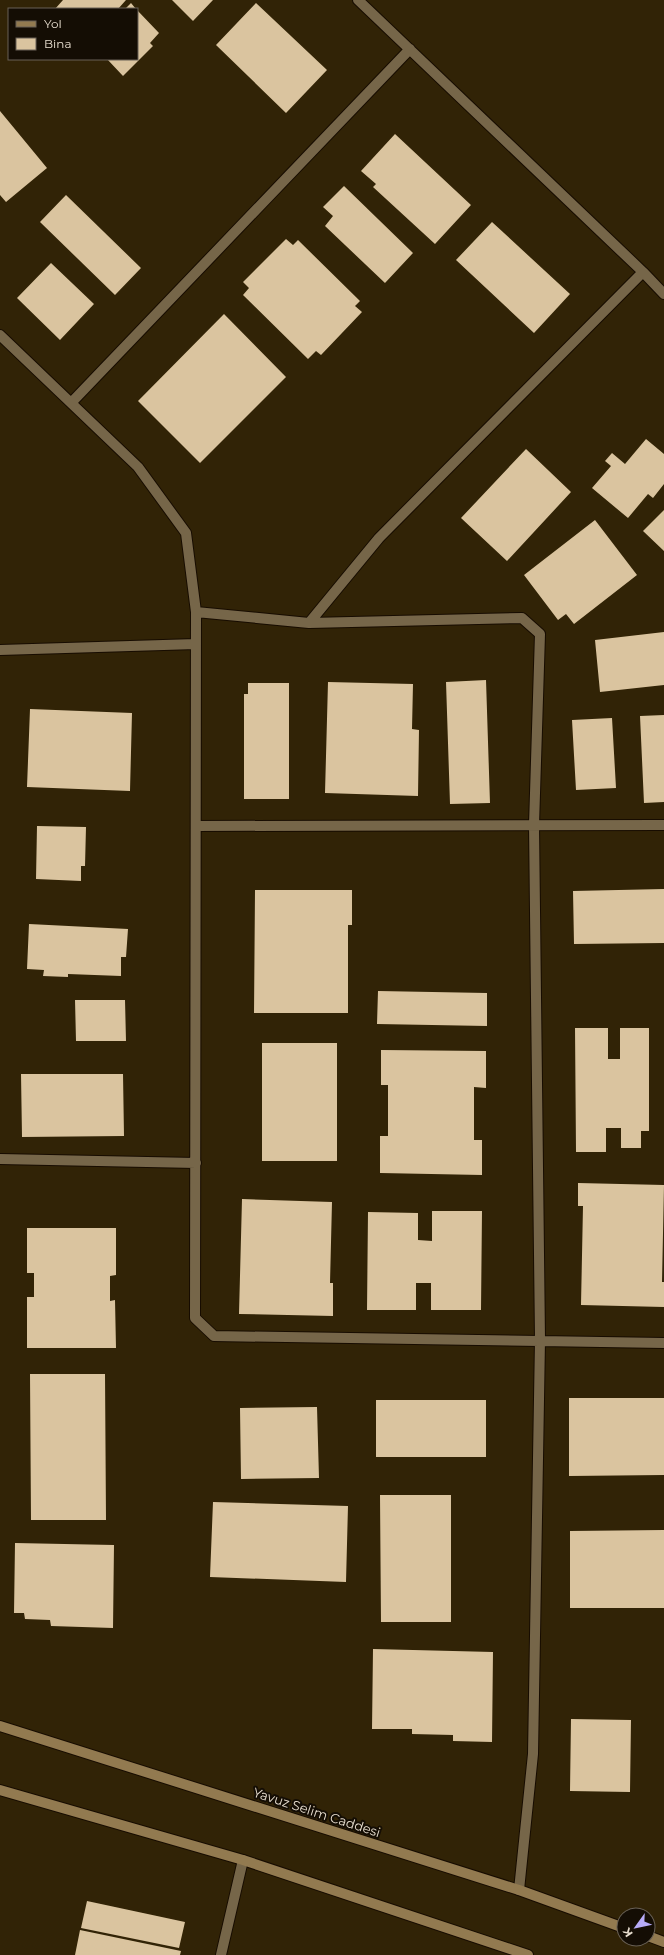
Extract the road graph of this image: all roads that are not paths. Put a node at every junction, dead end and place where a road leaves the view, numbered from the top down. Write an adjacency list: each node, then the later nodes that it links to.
1 (358, 0): 2 (street)
2 (410, 49): 3 (street); 6 (street)
3 (643, 272): 4 (street); 8 (street)
4 (664, 294)
5 (0, 335): 6 (street)
6 (72, 403): 7 (street)
7 (196, 612): 8 (street); 9 (street)
8 (309, 623): 11 (street)
9 (196, 644): 10 (street); 13 (street)
10 (0, 650)
11 (534, 825): 12 (street); 13 (street); 16 (street)
12 (664, 825)
13 (196, 826): 15 (street)
14 (0, 1159): 15 (street)
15 (196, 1163): 16 (street)
16 (540, 1340): 17 (street); 21 (street)
17 (664, 1343)
18 (0, 1726): 21 (main road, Yavuz Selim Caddesi)
19 (0, 1790): 20 (main road)
20 (243, 1860): 23 (street); 24 (main road)
21 (519, 1890): 22 (main road, Yavuz Selim Caddesi)
22 (616, 1925)
23 (221, 1955)
24 (528, 1955)

